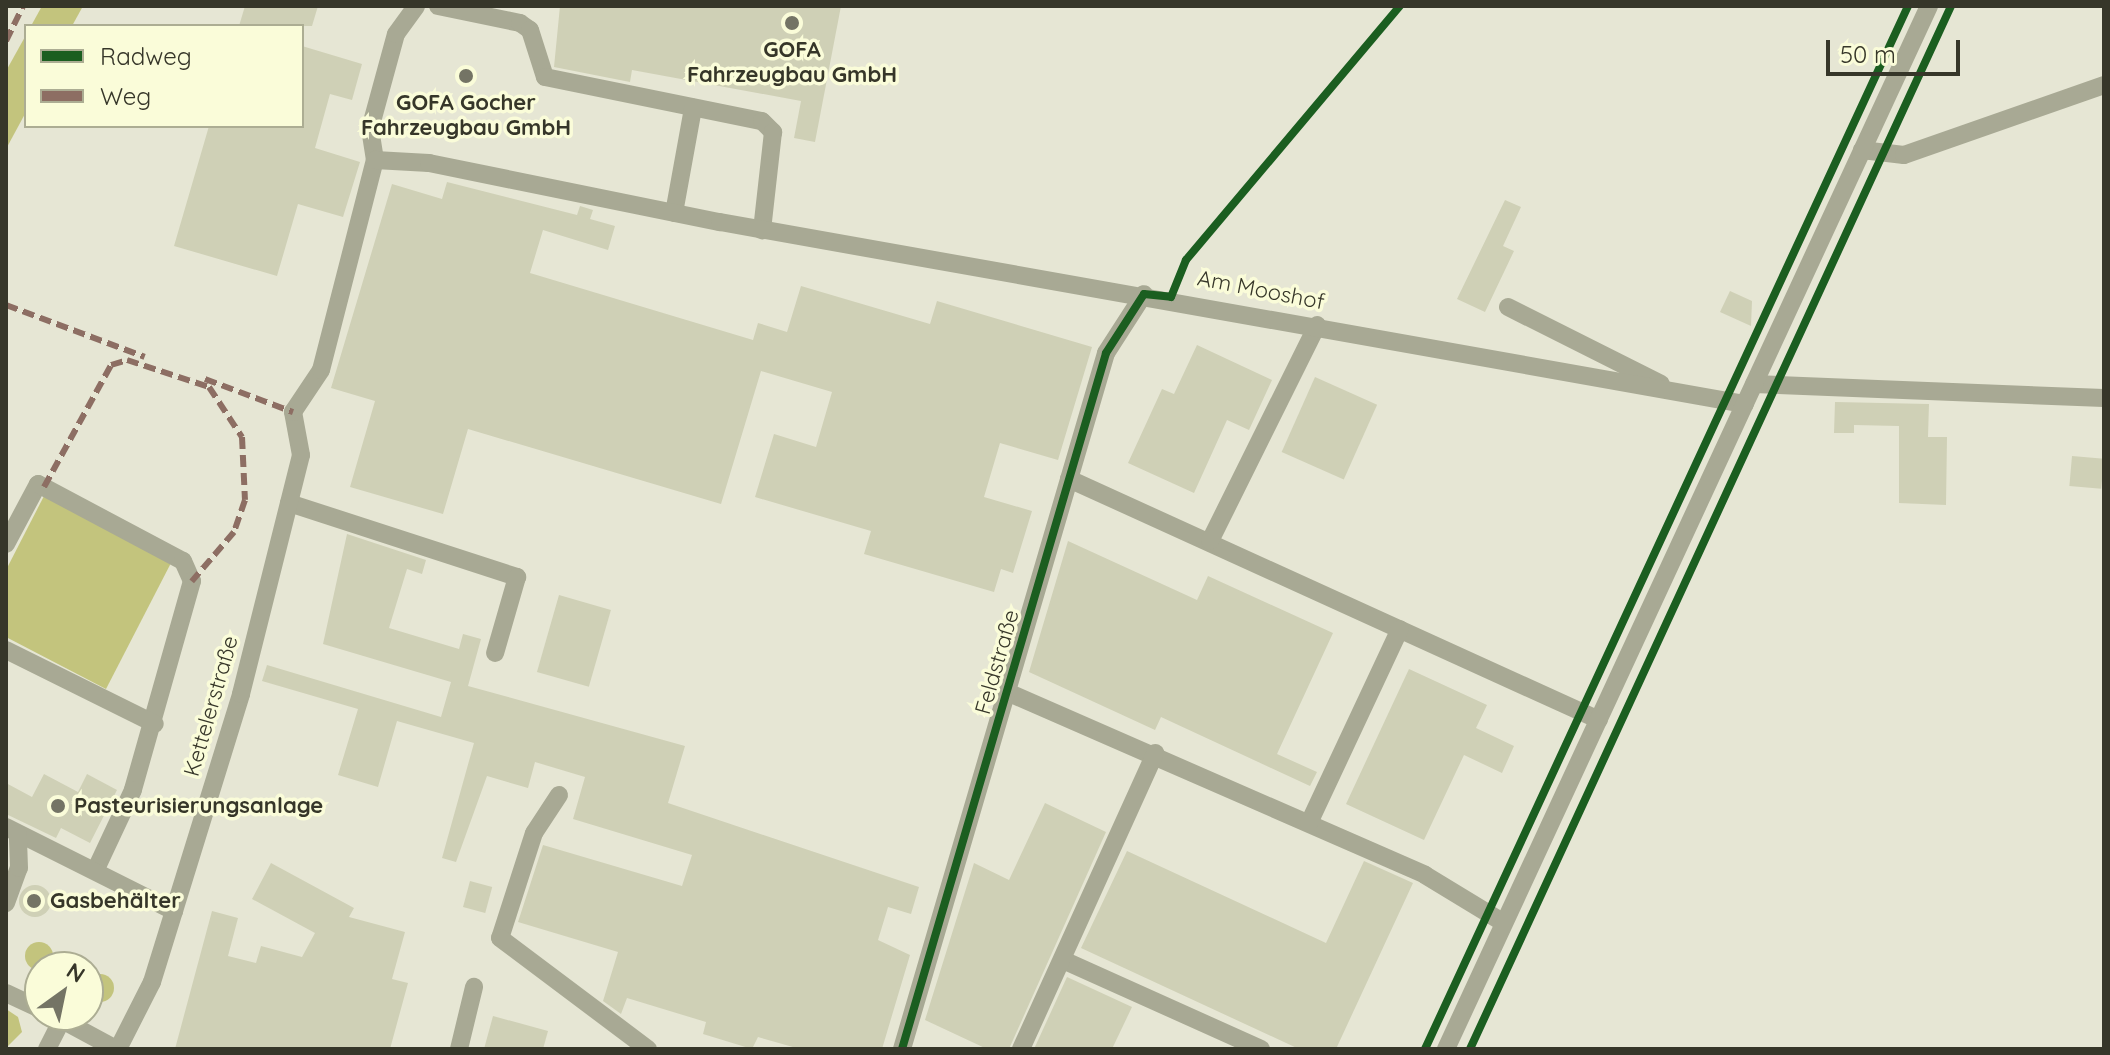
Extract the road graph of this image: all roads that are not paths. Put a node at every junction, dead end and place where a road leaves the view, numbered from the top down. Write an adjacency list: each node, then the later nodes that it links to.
1 (416, 6): 7 (street)
2 (438, 6): 5 (street)
3 (1929, 6): 6 (street)
4 (2104, 85): 6 (street)
5 (693, 108): 8 (street); 9 (street)
6 (1862, 150): 13 (street)
7 (375, 160): 8 (street, Am Mooshof); 18 (street, Kettelerstraße)
8 (674, 213): 9 (street, Am Mooshof)
9 (762, 230): 10 (street, Am Mooshof)
10 (1144, 294): 12 (street, Am Mooshof); 17 (street, Feldstraße)
11 (1508, 307): 14 (street)
12 (1317, 325): 14 (street, Am Mooshof); 20 (street)
13 (1754, 384): 15 (street); 16 (street)
14 (1667, 388): 16 (street, Am Mooshof)
15 (2104, 398)
16 (1745, 404): 26 (street)
17 (1069, 479): 20 (street); 25 (street, Feldstraße)
18 (289, 503): 24 (street); 34 (street, Kettelerstraße)
19 (13, 512): 21 (street); 27 (street)
20 (1210, 541): 22 (street)
21 (6, 544)
22 (1400, 629): 26 (street); 30 (street)
23 (6, 650): 27 (street)
24 (495, 653)
25 (1007, 692): 28 (street); 42 (street, Feldstraße)
26 (1599, 720): 35 (street)
27 (155, 724): 32 (street)
28 (1155, 753): 30 (street); 36 (street)
29 (559, 795): 41 (street)
30 (1309, 823): 35 (street)
31 (12, 830): 32 (street); 33 (street)
32 (96, 869): 34 (street)
33 (6, 903)
34 (174, 911): 39 (street, Kettelerstraße)
35 (1504, 923): 45 (street)
36 (1063, 960): 43 (street); 44 (street)
37 (474, 987): 40 (street)
38 (83, 1031): 39 (street)
39 (117, 1049)
40 (459, 1049)
41 (648, 1049)
42 (902, 1049)
43 (1021, 1049)
44 (1261, 1049)
45 (1446, 1049)

